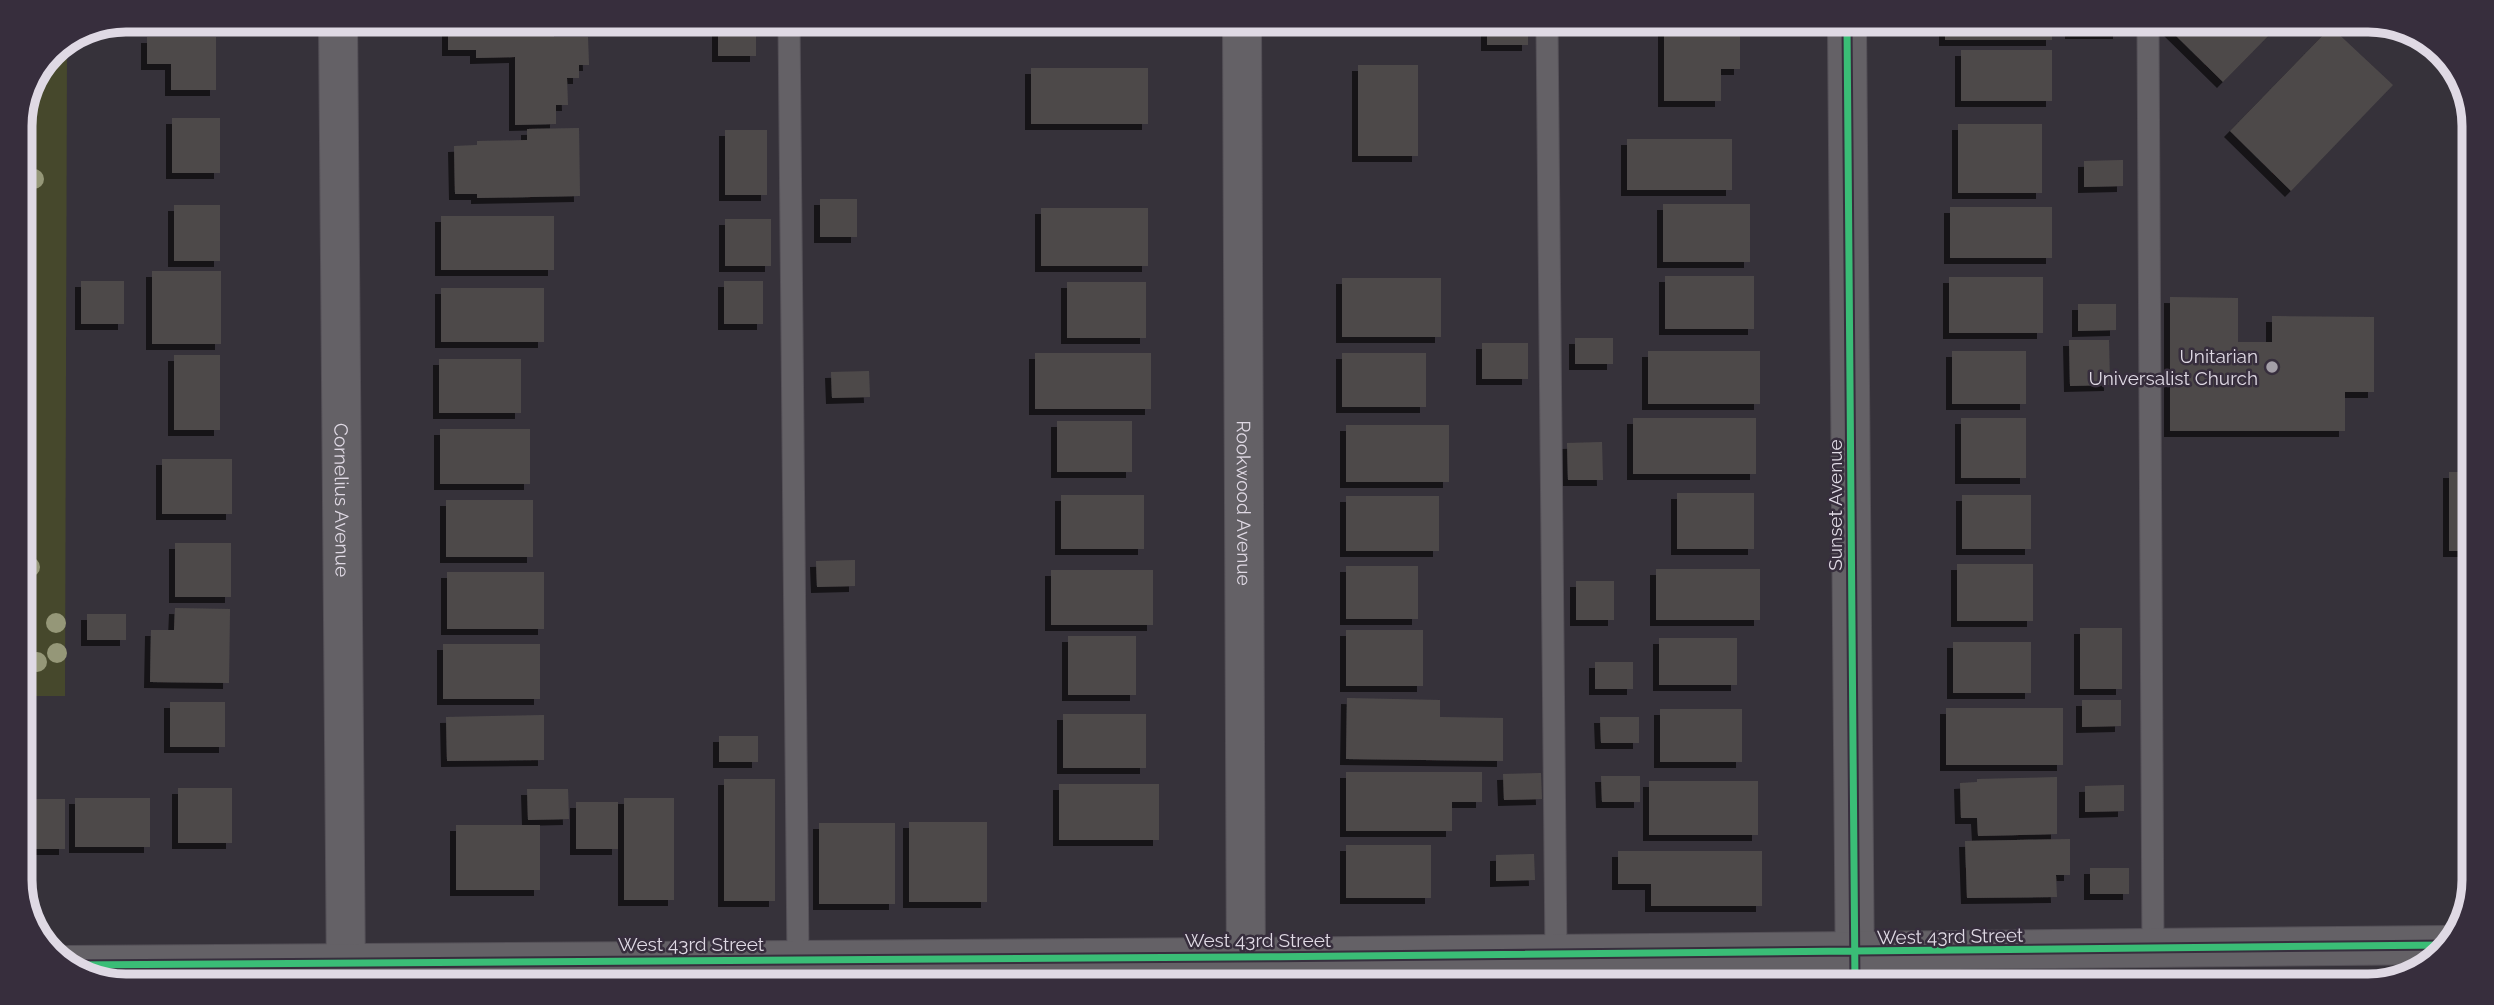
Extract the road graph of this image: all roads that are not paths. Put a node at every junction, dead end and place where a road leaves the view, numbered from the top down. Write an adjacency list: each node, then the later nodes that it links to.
1 (338, 32): 14 (street, Cornelius Avenue)
2 (789, 32): 10 (lane)
3 (1242, 32): 13 (street, Rookwood Avenue)
4 (1547, 32): 9 (lane)
5 (1847, 32): 12 (street, Sunset Avenue)
6 (2148, 32): 8 (lane)
7 (2435, 945): 8 (street, West 43rd Street)
8 (2153, 949): 12 (street, West 43rd Street)
9 (1556, 954): 12 (street, West 43rd Street); 13 (street, West 43rd Street)
10 (798, 959): 13 (street, West 43rd Street); 14 (street, West 43rd Street)
11 (89, 965): 14 (street, West 43rd Street)
12 (1855, 968)
13 (1246, 969)
14 (346, 971)

